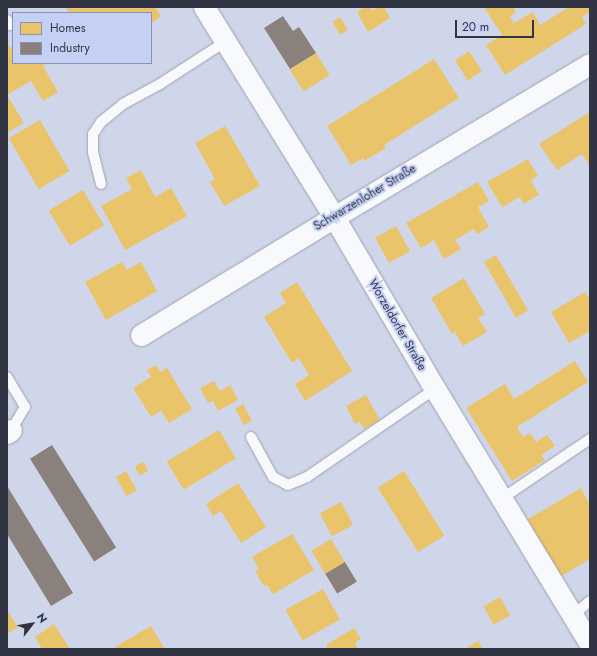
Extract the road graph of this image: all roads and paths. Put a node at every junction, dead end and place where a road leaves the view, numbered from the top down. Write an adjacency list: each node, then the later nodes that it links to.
1 (204, 7): 2 (street, Worzeldorfer Straße)
2 (225, 42): 4 (lane); 5 (street, Worzeldorfer Straße)
3 (590, 64): 5 (street, Schwarzenloher Straße)
4 (101, 184)
5 (334, 217): 6 (street, Schwarzenloher Straße); 8 (street, Worzeldorfer Straße)
6 (141, 335)
7 (7, 377): 9 (lane)
8 (435, 390): 10 (lane); 12 (street, Worzeldorfer Straße)
9 (9, 432)
10 (251, 437)
11 (590, 439): 12 (lane)
12 (501, 499): 14 (street, Worzeldorfer Straße)
13 (590, 601): 14 (lane)
14 (572, 616): 15 (street, Worzeldorfer Straße)
15 (590, 644)

